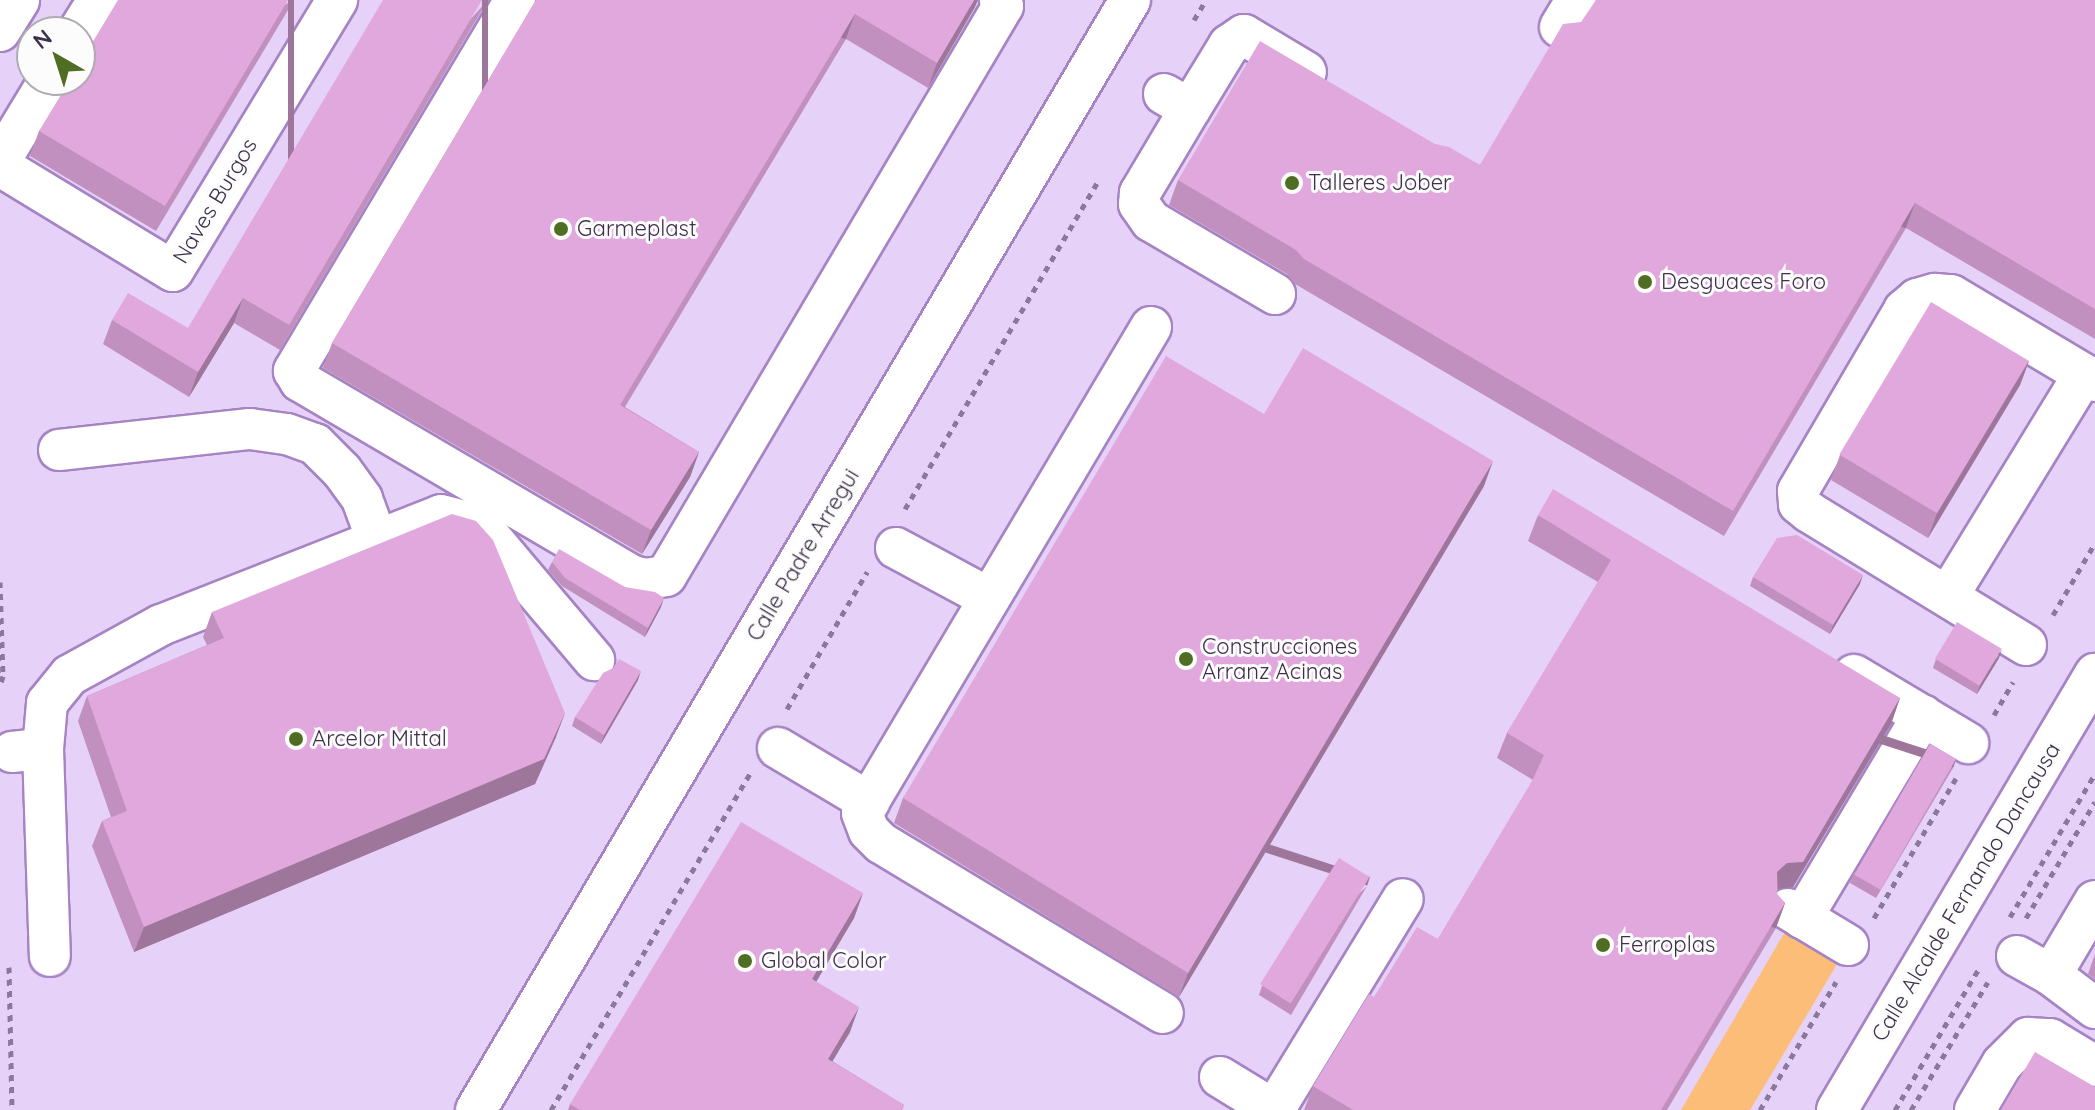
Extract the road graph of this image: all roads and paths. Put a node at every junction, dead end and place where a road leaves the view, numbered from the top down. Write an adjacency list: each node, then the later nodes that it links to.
1 (19, 0): 6 (street)
2 (337, 0): 9 (street, Naves Burgos)
3 (515, 0): 4 (street)
4 (1000, 0)
5 (1130, 0): 37 (street, Calle Padre Arregui)
6 (0, 31)
7 (1334, 88): 10 (street)
8 (40, 96): 9 (street, Naves Burgos)
9 (0, 164)
10 (1275, 294)
11 (1151, 327): 19 (street)
12 (2089, 378): 18 (street); 18 (street)
13 (59, 450): 14 (street)
14 (377, 540): 22 (street); 32 (street)
15 (2095, 543): 20 (path)
16 (896, 548): 19 (street)
17 (0, 582): 24 (path)
18 (1948, 596): 20 (street)
19 (989, 598): 28 (street)
20 (2031, 647): 26 (path)
21 (1829, 659): 25 (street)
22 (594, 660)
23 (2095, 674): 40 (street, Calle Alcalde Fernando Dancausa)
24 (0, 686)
25 (1923, 715): 26 (street); 31 (street)
26 (1972, 746): 31 (path)
27 (778, 748): 28 (street)
28 (869, 802): 34 (street)
29 (1403, 899): 38 (street)
30 (2095, 901): 33 (street)
31 (1853, 947): 39 (path)
32 (50, 956)
33 (2095, 1008)
34 (1163, 1013)
35 (2095, 1066): 41 (street)
36 (1220, 1077): 38 (street)
37 (476, 1110)
38 (1274, 1110)
39 (1760, 1110)
40 (1837, 1110)
41 (1975, 1110)

